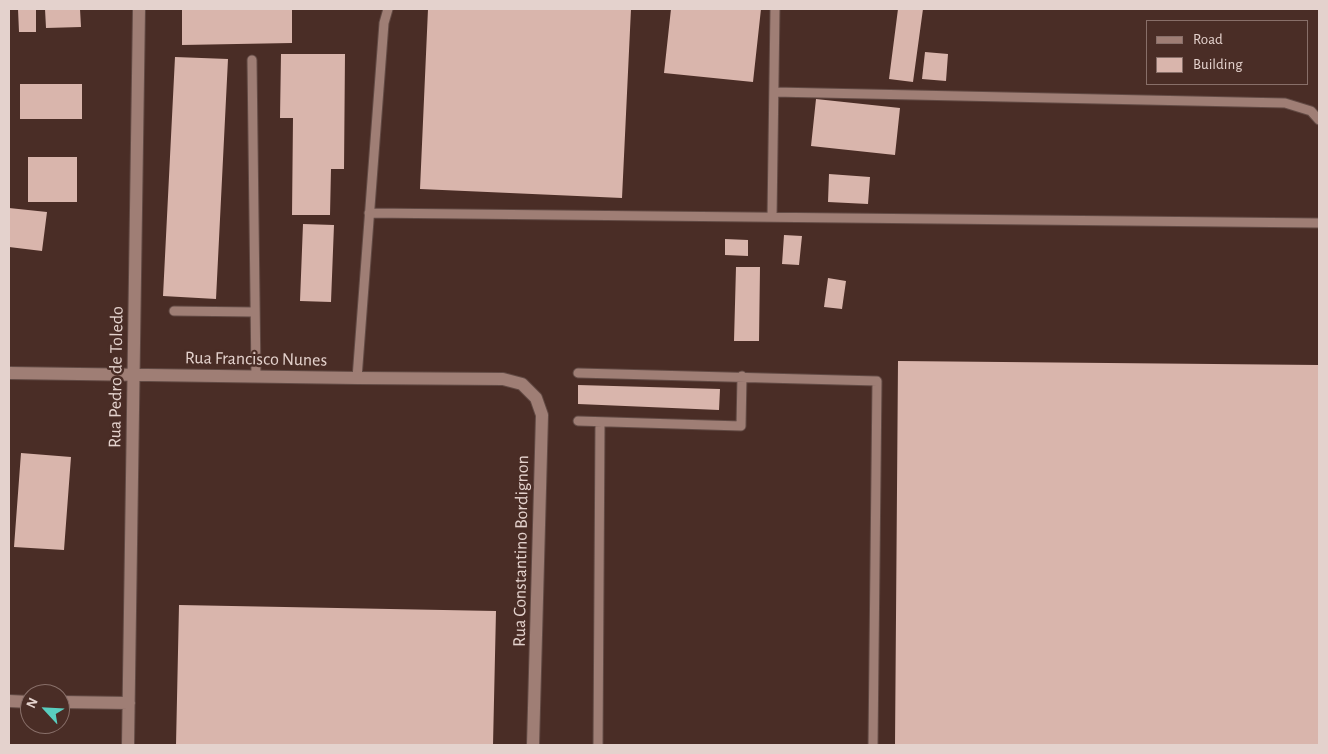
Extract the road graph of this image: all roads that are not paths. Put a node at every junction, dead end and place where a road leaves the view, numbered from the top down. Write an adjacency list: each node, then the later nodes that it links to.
1 (139, 9): 14 (street, Rua Pedro de Toledo)
2 (388, 9): 7 (lane)
3 (775, 9): 5 (lane)
4 (252, 60): 11 (lane)
5 (774, 92): 6 (lane); 8 (lane)
6 (1319, 120)
7 (369, 213): 8 (lane); 17 (lane)
8 (772, 217): 9 (lane)
9 (1319, 223)
10 (174, 311): 11 (lane)
11 (254, 312): 16 (lane)
12 (9, 373): 14 (street, Rua Francisco Nunes)
13 (578, 373): 15 (lane)
14 (134, 374): 16 (street, Rua Francisco Nunes); 22 (street, Rua Pedro de Toledo)
15 (742, 376): 20 (lane); 26 (lane)
16 (256, 377): 17 (street, Rua Francisco Nunes)
17 (357, 378): 18 (street, Rua Francisco Nunes)
18 (503, 379): 24 (street, Rua Constantino Bordignon)
19 (578, 421): 20 (lane)
20 (600, 422): 25 (lane)
21 (70, 702): 22 (street)
22 (129, 703): 23 (street, Rua Pedro de Toledo)
23 (128, 745)
24 (533, 745)
25 (598, 745)
26 (874, 745)

